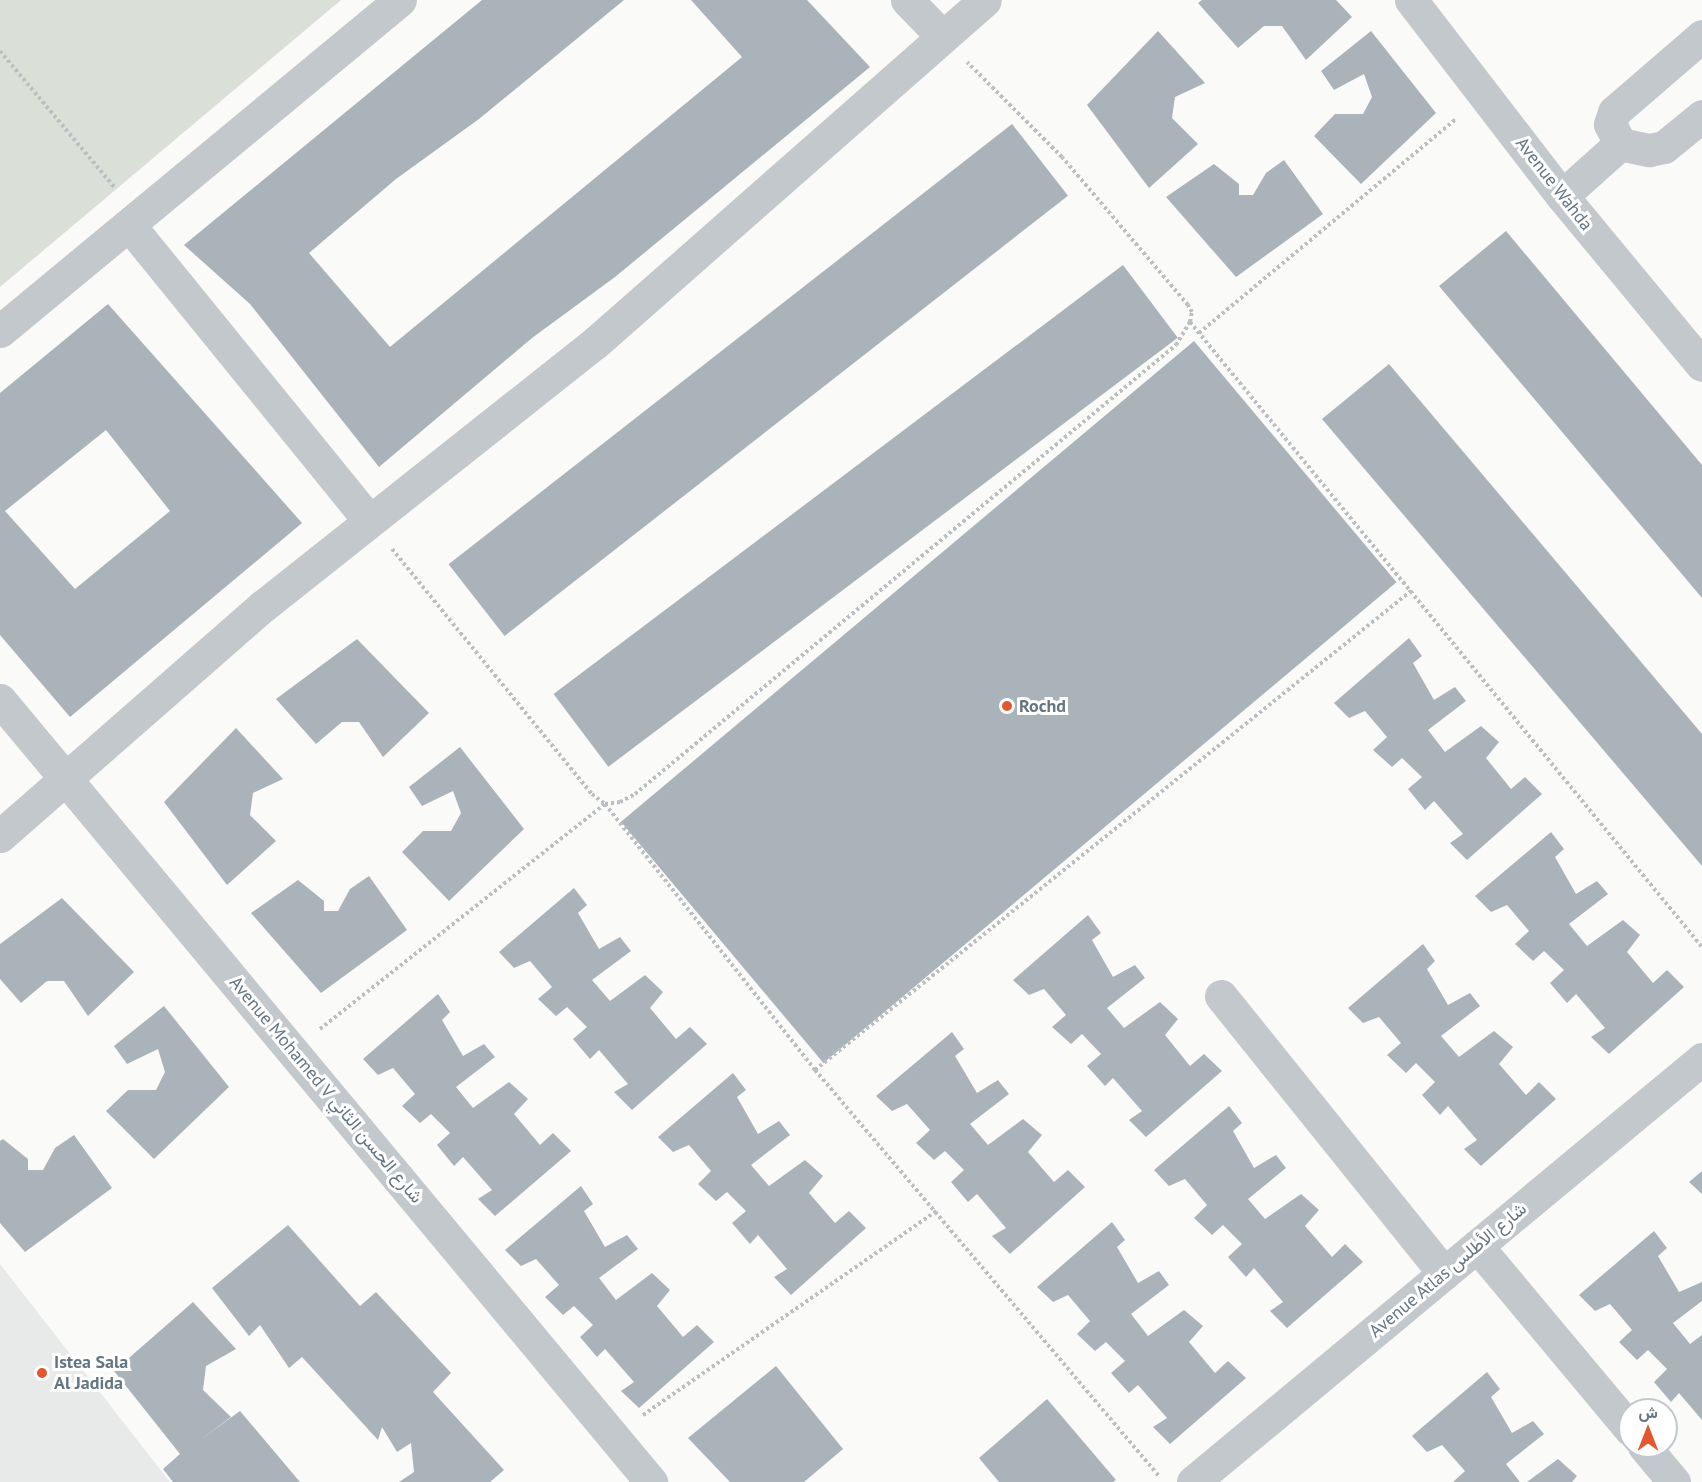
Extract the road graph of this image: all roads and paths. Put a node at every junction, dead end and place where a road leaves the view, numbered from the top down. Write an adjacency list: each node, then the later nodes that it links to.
1 (400, 0): 12 (street)
2 (908, 0): 5 (street)
3 (985, 0): 5 (street)
4 (1411, 0): 8 (street, Avenue Wahda)
5 (941, 35): 13 (path); 17 (street)
6 (1702, 36): 10 (street)
7 (0, 51): 12 (path)
8 (1484, 95): 11 (street, Avenue Wahda); 15 (path)
9 (1702, 116): 10 (street)
10 (1620, 144): 11 (street)
11 (1562, 196): 16 (street, Avenue Wahda)
12 (134, 221): 14 (street); 17 (street)
13 (1190, 322): 15 (path); 21 (path)
14 (0, 331)
15 (1199, 333): 18 (path)
16 (1702, 365)
17 (369, 520): 20 (street); 21 (path)
18 (1411, 591): 23 (path); 27 (path)
19 (0, 700): 20 (street, Avenue Mohamed V شارع الحسن الثاني)
20 (67, 777): 22 (street); 25 (street, Avenue Mohamed V شارع الحسن الثاني)
21 (605, 804): 25 (path); 27 (path)
22 (0, 836)
23 (1702, 947)
24 (1221, 996): 30 (street)
25 (293, 1050): 32 (street, Avenue Mohamed V شارع الحسن الثاني)
26 (1702, 1059): 29 (street, Avenue Atlas شارع الأطلس)
27 (815, 1070): 28 (path)
28 (938, 1211): 32 (path); 35 (path)
29 (1477, 1246): 30 (street, Avenue Atlas شارع الأطلس); 31 (street)
30 (1444, 1273): 36 (street, Avenue Atlas شارع الأطلس)
31 (1618, 1415)
32 (613, 1436): 34 (street, Avenue Mohamed V شارع الحسن الثاني)
33 (1654, 1458): 37 (street)
34 (651, 1482)
35 (1164, 1482)
36 (1193, 1482)
37 (1674, 1482)

